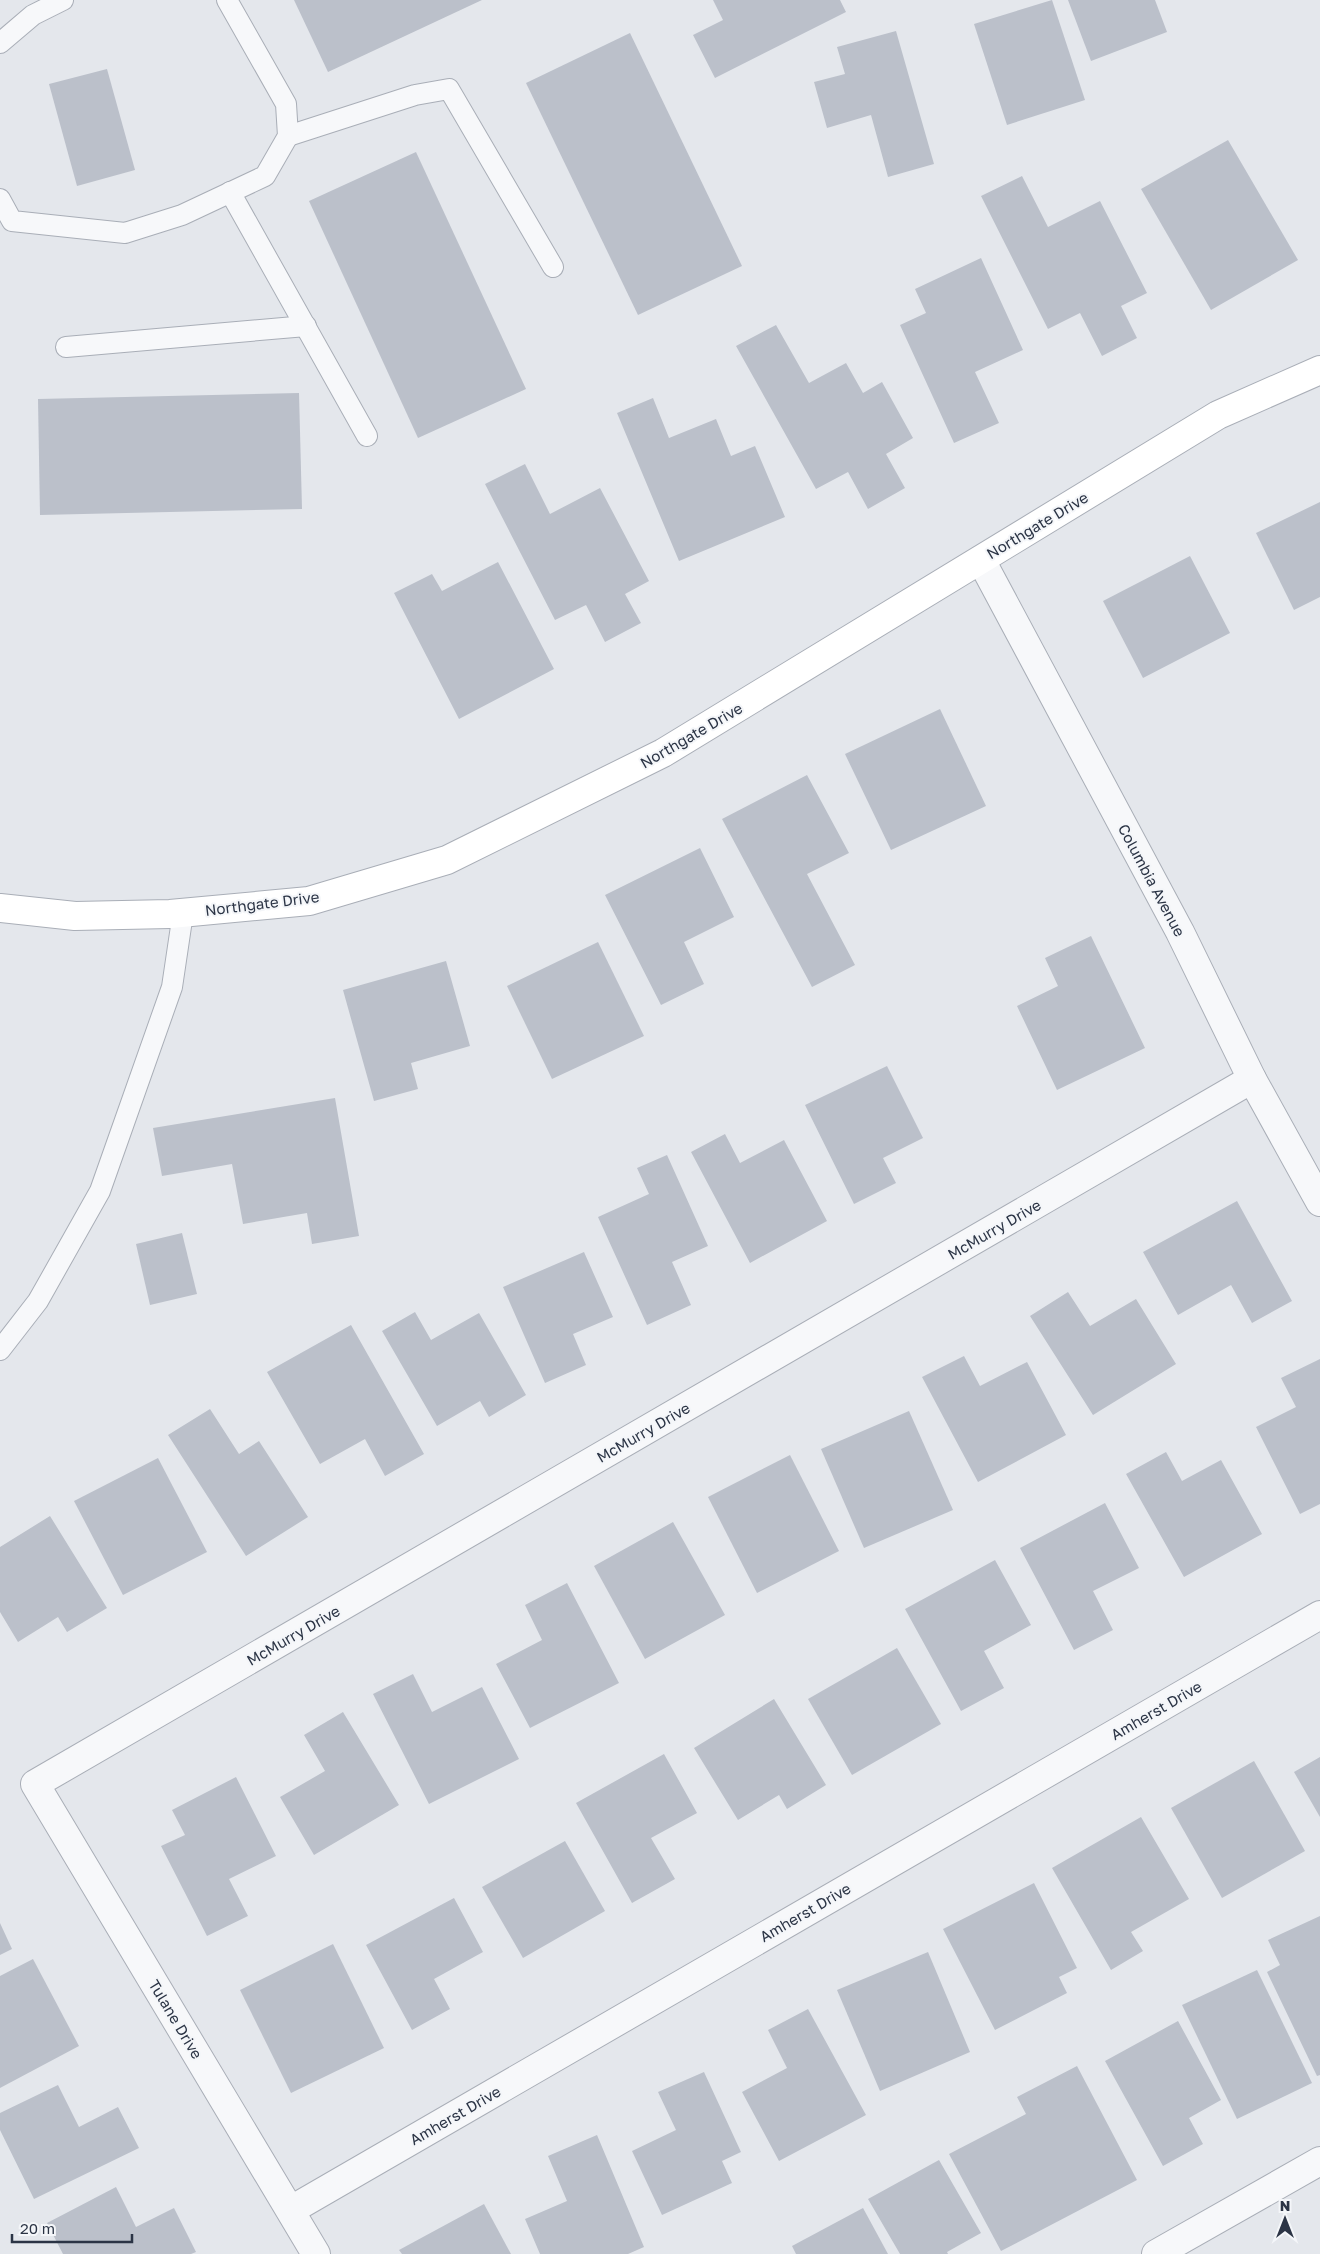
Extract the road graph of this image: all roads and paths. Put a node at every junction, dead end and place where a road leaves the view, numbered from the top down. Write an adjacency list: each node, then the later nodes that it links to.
1 (63, 0): 3 (lane)
2 (227, 0): 4 (lane)
3 (0, 42)
4 (288, 136): 5 (lane); 7 (lane)
5 (230, 192): 6 (lane); 8 (lane)
6 (0, 199)
7 (553, 267)
8 (306, 326): 9 (lane); 11 (lane)
9 (66, 347)
10 (1320, 370): 12 (street, Northgate Drive)
11 (367, 436)
12 (981, 560): 14 (street, Northgate Drive); 15 (street, Columbia Avenue)
13 (0, 908): 14 (street, Northgate Drive)
14 (183, 913): 17 (lane)
15 (1252, 1080): 16 (street, Columbia Avenue); 19 (street, McMurry Drive)
16 (1320, 1202)
17 (0, 1350)
18 (1320, 1615): 21 (street, Amherst Drive)
19 (35, 1784): 21 (street, Tulane Drive)
20 (1320, 2161): 23 (street)
21 (291, 2210): 22 (street, Tulane Drive)
22 (316, 2254)
23 (1156, 2254)

